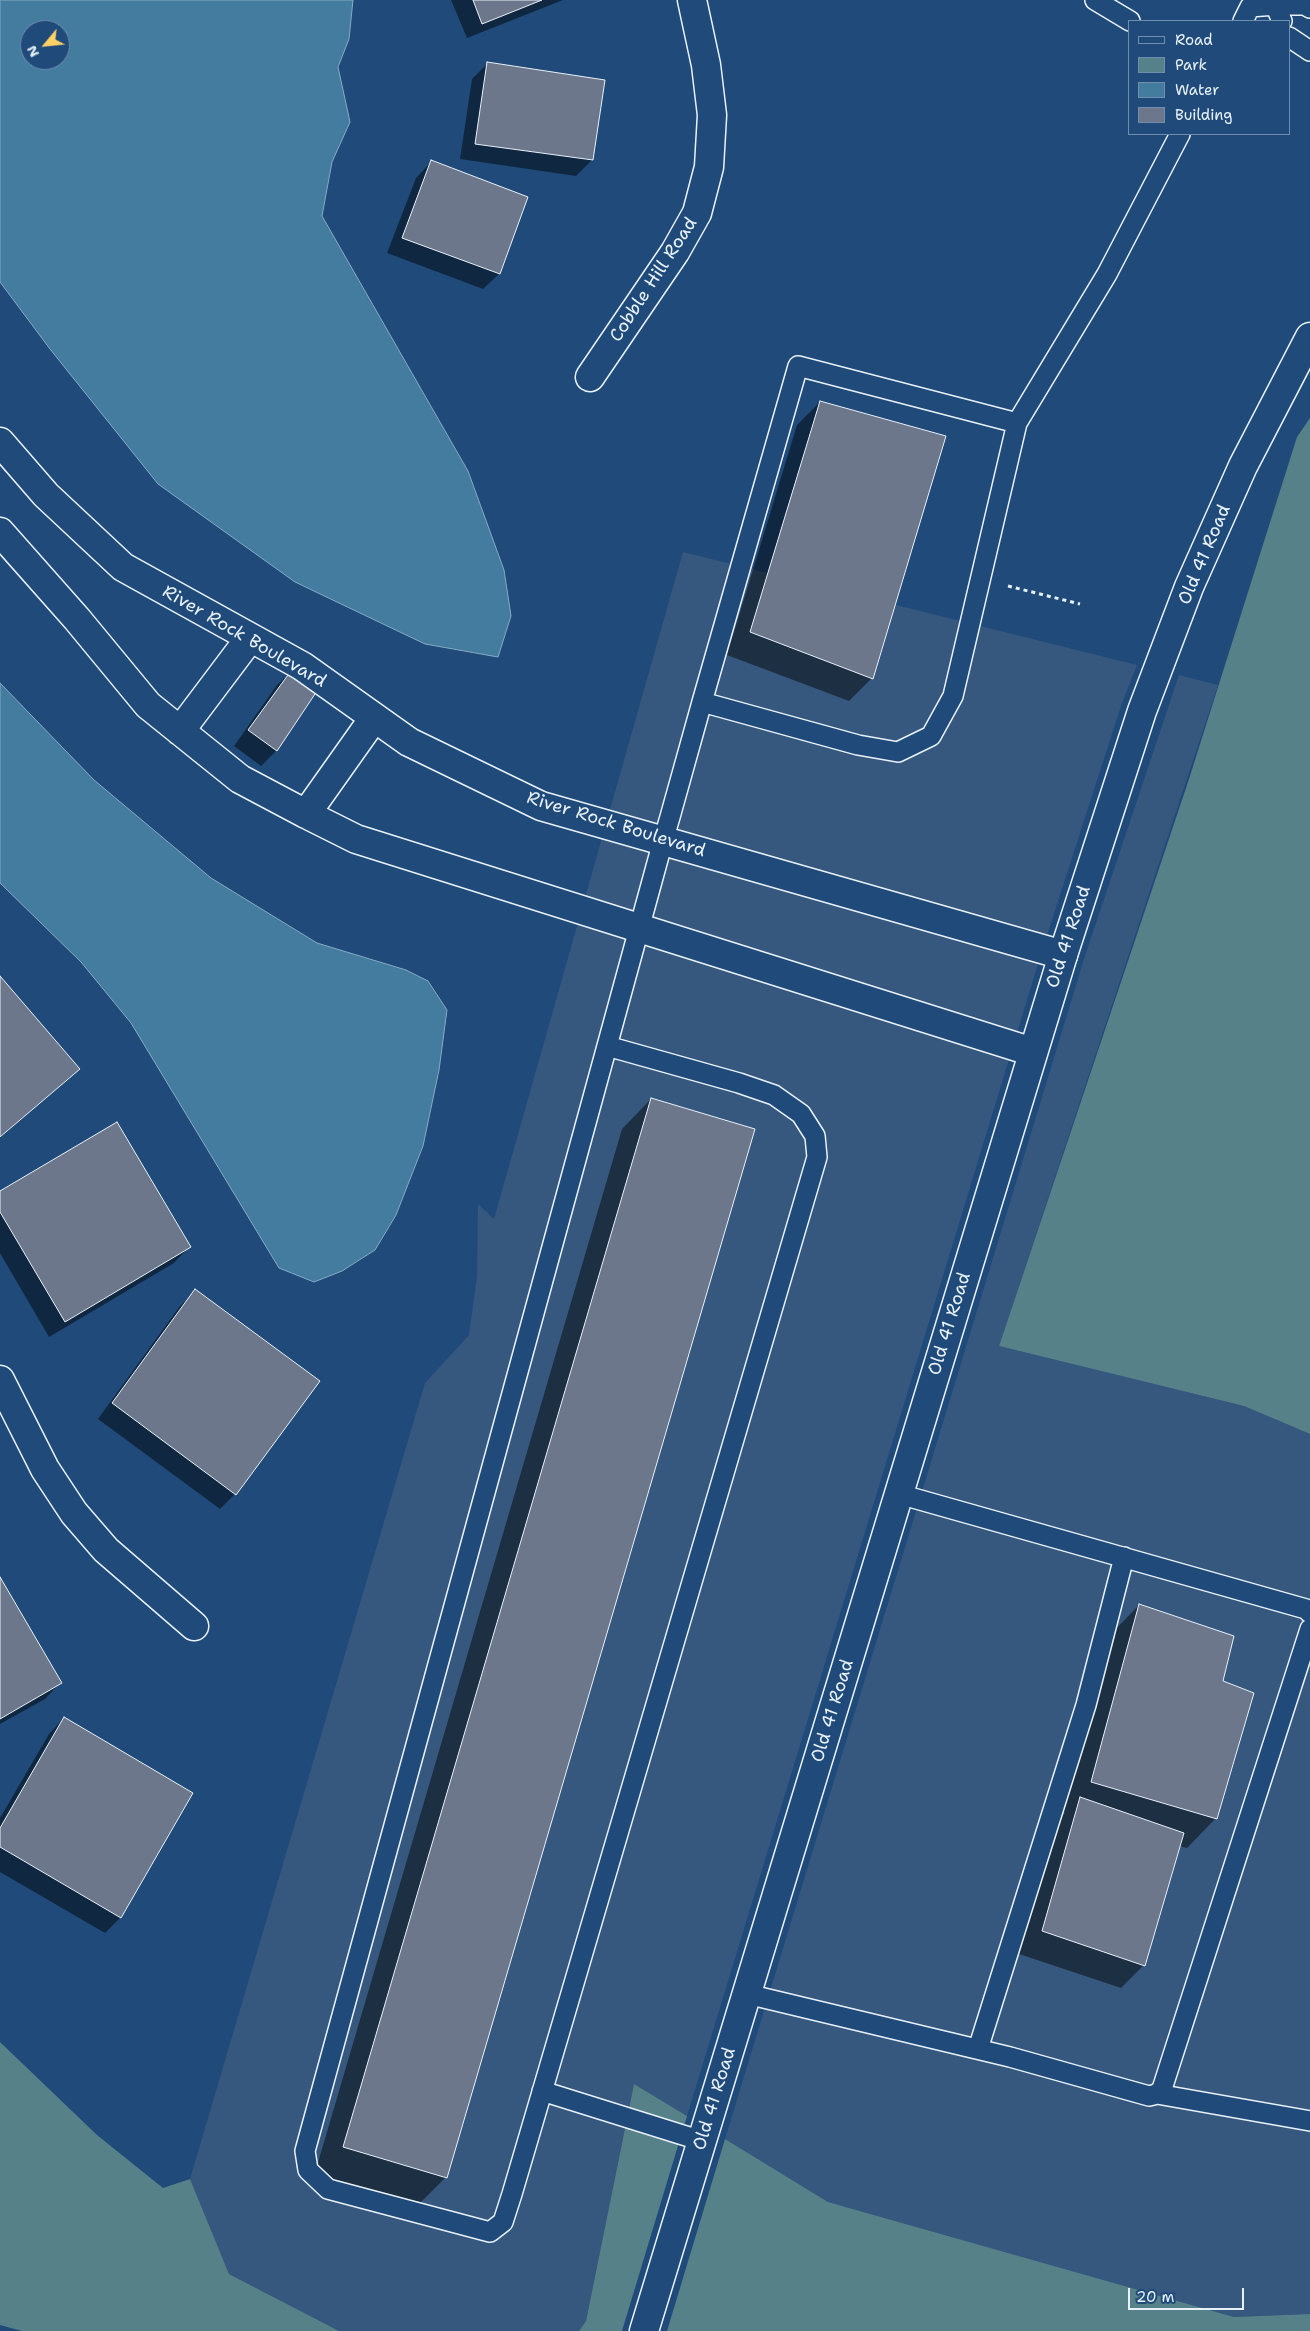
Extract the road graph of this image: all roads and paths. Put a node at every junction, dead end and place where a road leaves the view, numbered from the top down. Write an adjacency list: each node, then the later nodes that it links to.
1 (692, 0): 11 (street, Cobble Hill Road)
2 (1095, 0): 5 (lane)
3 (1310, 8): 4 (lane)
4 (1278, 13): 6 (lane)
5 (1128, 20)
6 (1243, 20)
7 (1290, 38): 8 (lane)
8 (1310, 51)
9 (1179, 135): 12 (lane)
10 (1310, 337): 24 (street, Old 41 Road)
11 (590, 377)
12 (1017, 423): 15 (lane); 18 (lane)
13 (0, 442): 17 (street, River Rock Boulevard)
14 (0, 532): 20 (street)
15 (980, 579): 16 (path); 18 (lane)
16 (1080, 604)
17 (250, 638): 19 (street, River Rock Boulevard); 20 (street)
18 (702, 702): 22 (lane)
19 (374, 718): 21 (street); 22 (street, River Rock Boulevard)
20 (180, 731): 21 (street)
21 (306, 814): 23 (street)
22 (663, 841): 23 (lane); 24 (street, River Rock Boulevard)
23 (639, 928): 25 (lane); 26 (street)
24 (1063, 955): 26 (street, Old 41 Road)
25 (607, 1046): 35 (lane); 35 (lane)
26 (1033, 1052): 28 (street, Old 41 Road)
27 (0, 1380): 31 (street)
28 (899, 1494): 29 (lane); 33 (street, Old 41 Road)
29 (1124, 1557): 30 (lane); 34 (lane)
30 (1310, 1613)
31 (194, 1626)
32 (1310, 1629): 36 (lane)
33 (747, 1994): 34 (lane); 38 (street, Old 41 Road)
34 (978, 2049): 36 (lane)
35 (542, 2091): 38 (lane)
36 (1157, 2094): 37 (lane)
37 (1310, 2121)
38 (702, 2141): 39 (street, Old 41 Road)
39 (644, 2331)

